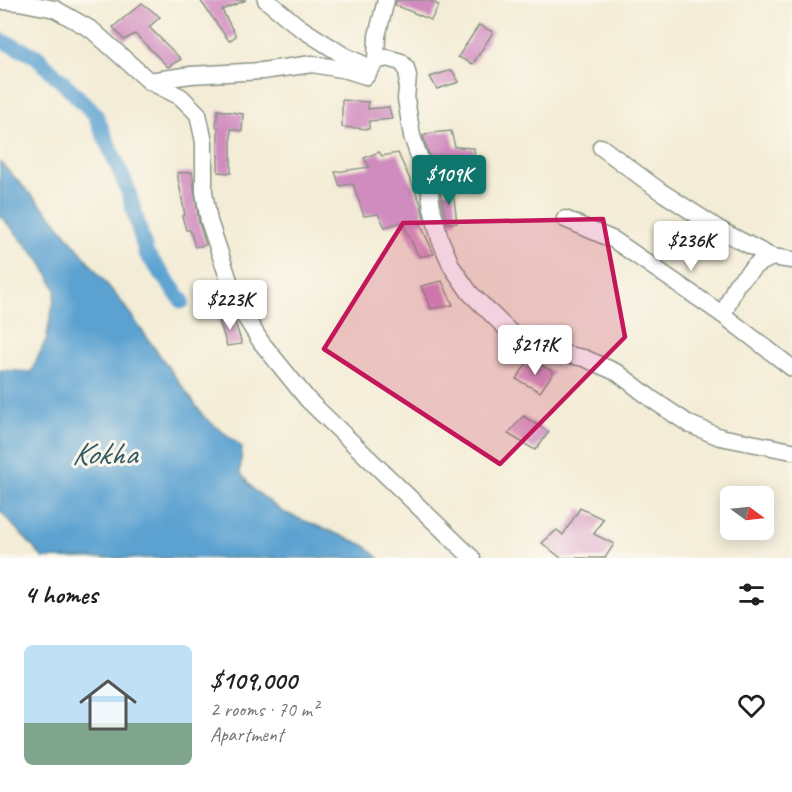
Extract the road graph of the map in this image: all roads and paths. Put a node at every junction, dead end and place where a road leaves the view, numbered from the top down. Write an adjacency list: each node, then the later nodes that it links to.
1 (266, 0): 4 (street)
2 (386, 0): 4 (street)
3 (0, 1): 5 (street)
4 (373, 64): 5 (street); 12 (street)
5 (149, 81): 13 (street)
6 (601, 147): 8 (street)
7 (565, 219): 10 (street)
8 (772, 257): 9 (street); 10 (street)
9 (792, 260)
10 (723, 315): 11 (street)
11 (792, 368)
12 (792, 451)
13 (472, 558)

